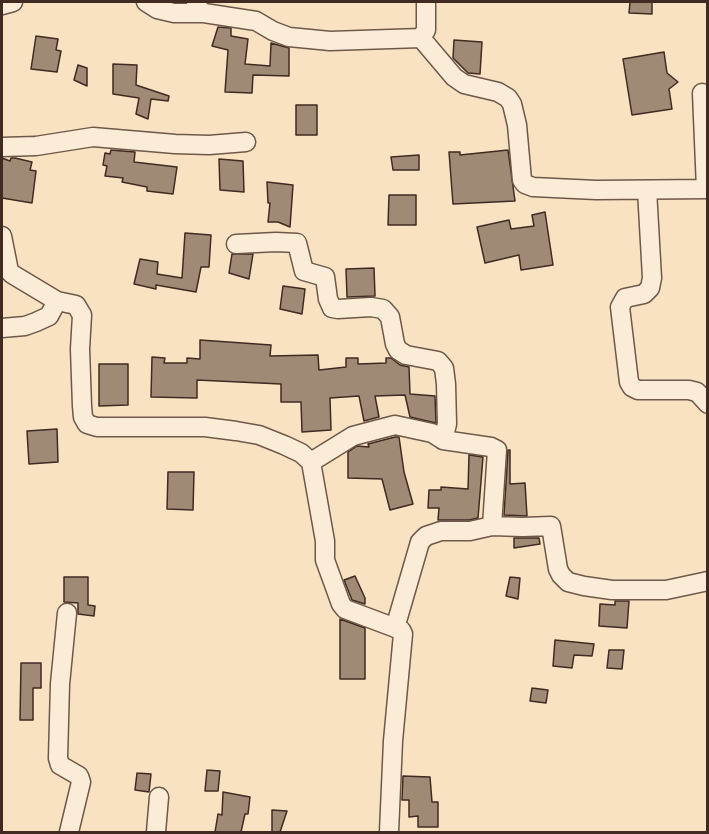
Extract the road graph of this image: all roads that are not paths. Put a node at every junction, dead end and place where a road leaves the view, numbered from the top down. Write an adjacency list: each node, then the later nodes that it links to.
1 (13, 2): 4 (street)
2 (146, 2): 5 (street)
3 (426, 2): 6 (street)
4 (2, 5)
5 (200, 7): 6 (street)
6 (421, 38): 11 (street)
7 (702, 93): 10 (street)
8 (246, 142): 9 (street)
9 (2, 147)
10 (707, 189): 11 (street)
11 (647, 190): 16 (street)
12 (2, 236): 14 (street)
13 (236, 244): 17 (street)
14 (57, 301): 15 (street); 18 (street)
15 (2, 328)
16 (708, 404)
17 (443, 441): 18 (street); 19 (street)
18 (311, 462): 22 (street)
19 (492, 526): 20 (street); 22 (street)
20 (708, 580)
21 (67, 613): 24 (street)
22 (395, 628): 26 (street)
23 (159, 797): 25 (street)
24 (69, 832)
25 (156, 832)
26 (389, 832)

